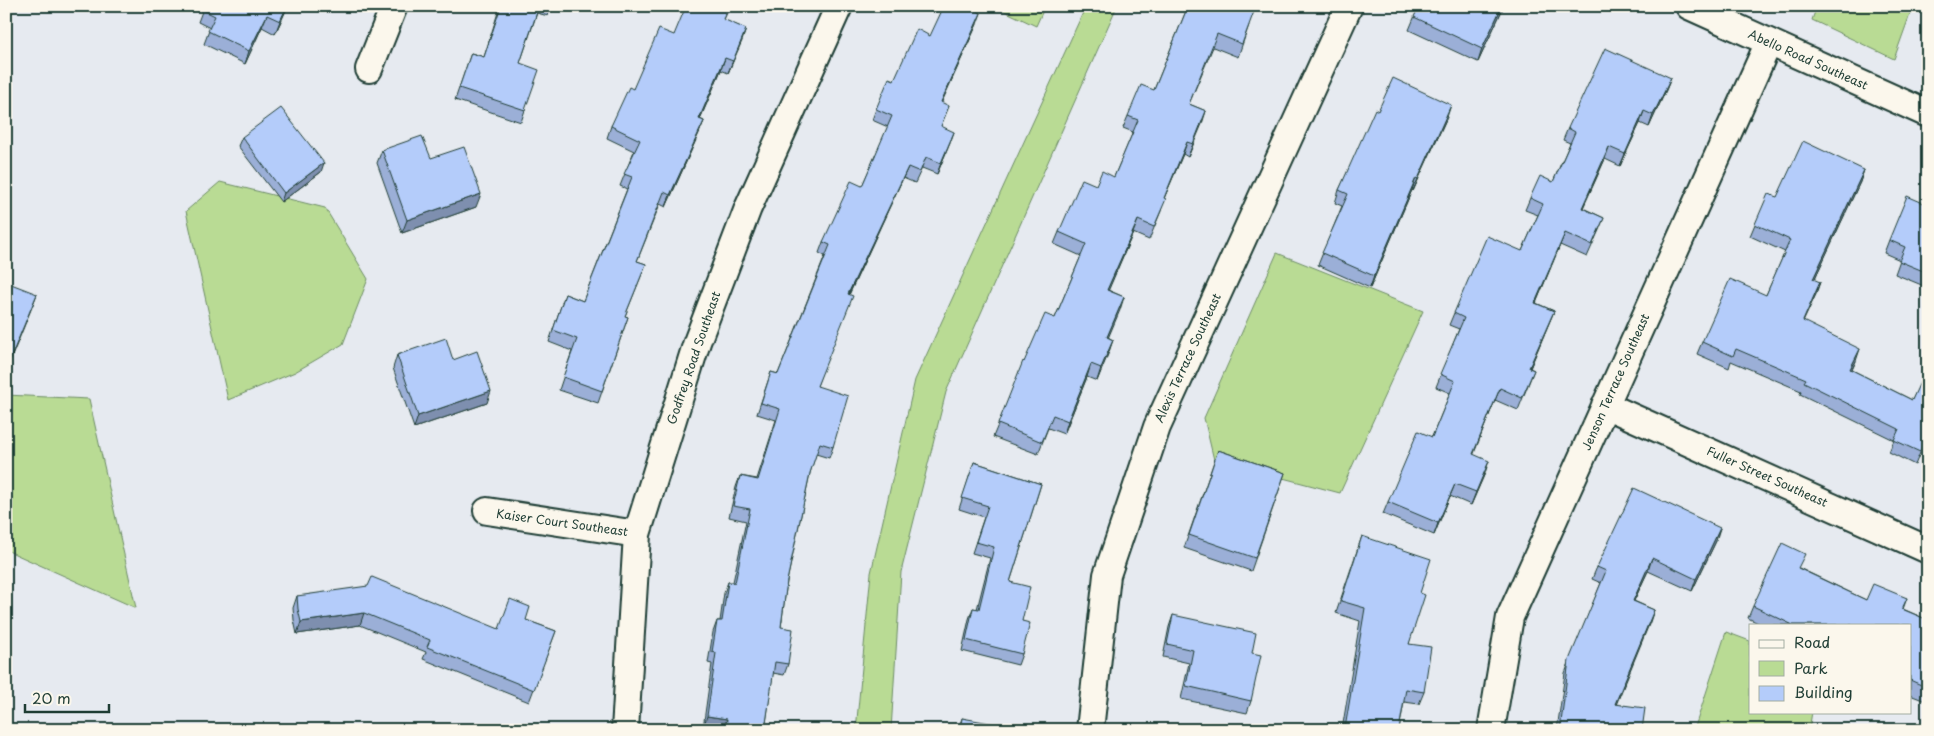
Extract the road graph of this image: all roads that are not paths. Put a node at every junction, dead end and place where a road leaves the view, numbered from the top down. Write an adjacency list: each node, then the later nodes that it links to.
1 (394, 6): 6 (street)
2 (839, 6): 10 (street, Godfrey Road Southeast)
3 (1349, 6): 13 (street, Alexis Terrace Southeast)
4 (1689, 6): 5 (street, Abello Road Southeast)
5 (1769, 42): 7 (street, Abello Road Southeast); 8 (street, Jenson Terrace Southeast)
6 (369, 69)
7 (1928, 114)
8 (1606, 405): 11 (street, Fuller Street Southeast); 14 (street, Jenson Terrace Southeast)
9 (487, 511): 10 (street, Kaiser Court Southeast)
10 (637, 534): 12 (street, Godfrey Road Southeast)
11 (1928, 550)
12 (625, 730)
13 (1090, 730)
14 (1490, 730)

